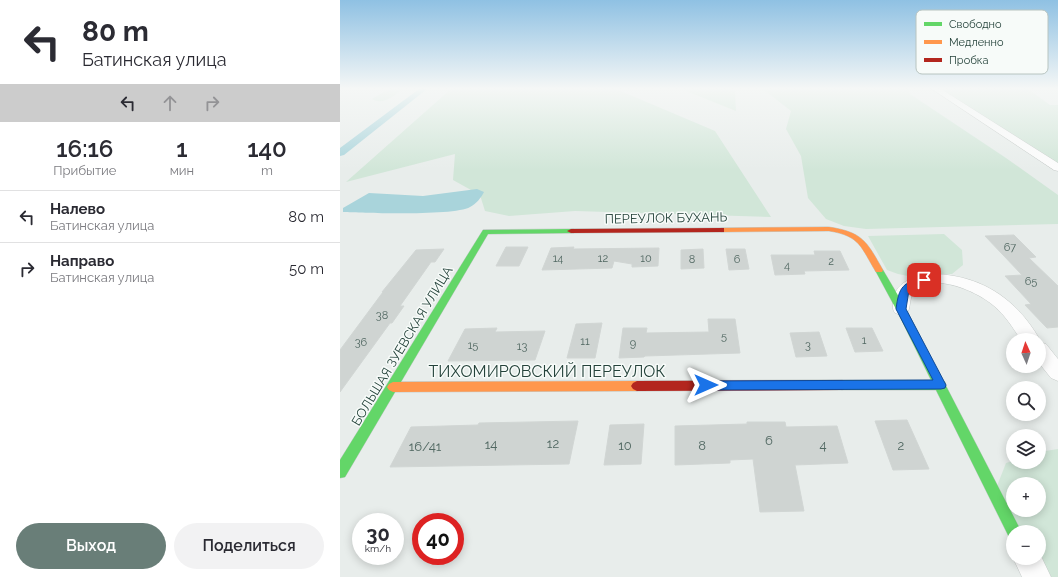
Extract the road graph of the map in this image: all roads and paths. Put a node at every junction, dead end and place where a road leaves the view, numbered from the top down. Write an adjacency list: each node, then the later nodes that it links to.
1 (977, 116): 2 (street)
2 (1058, 168)
3 (486, 232): 4 (street, ПЕРЕУЛОК БУХАНЬ); 9 (street, БОЛЬШАЯ ЗУЕВСКАЯ УЛИЦА)
4 (901, 309): 5 (street); 8 (street)
5 (1025, 333)
6 (1046, 358): 7 (street)
7 (1058, 373)
8 (941, 385): 9 (street, ТИХОМИРОВСКИЙ ПЕРЕУЛОК); 11 (street)
9 (393, 386): 10 (street, БОЛЬШАЯ ЗУЕВСКАЯ УЛИЦА)
10 (340, 472)
11 (1011, 525)
12 (1031, 565): 13 (street)
13 (1037, 577)

